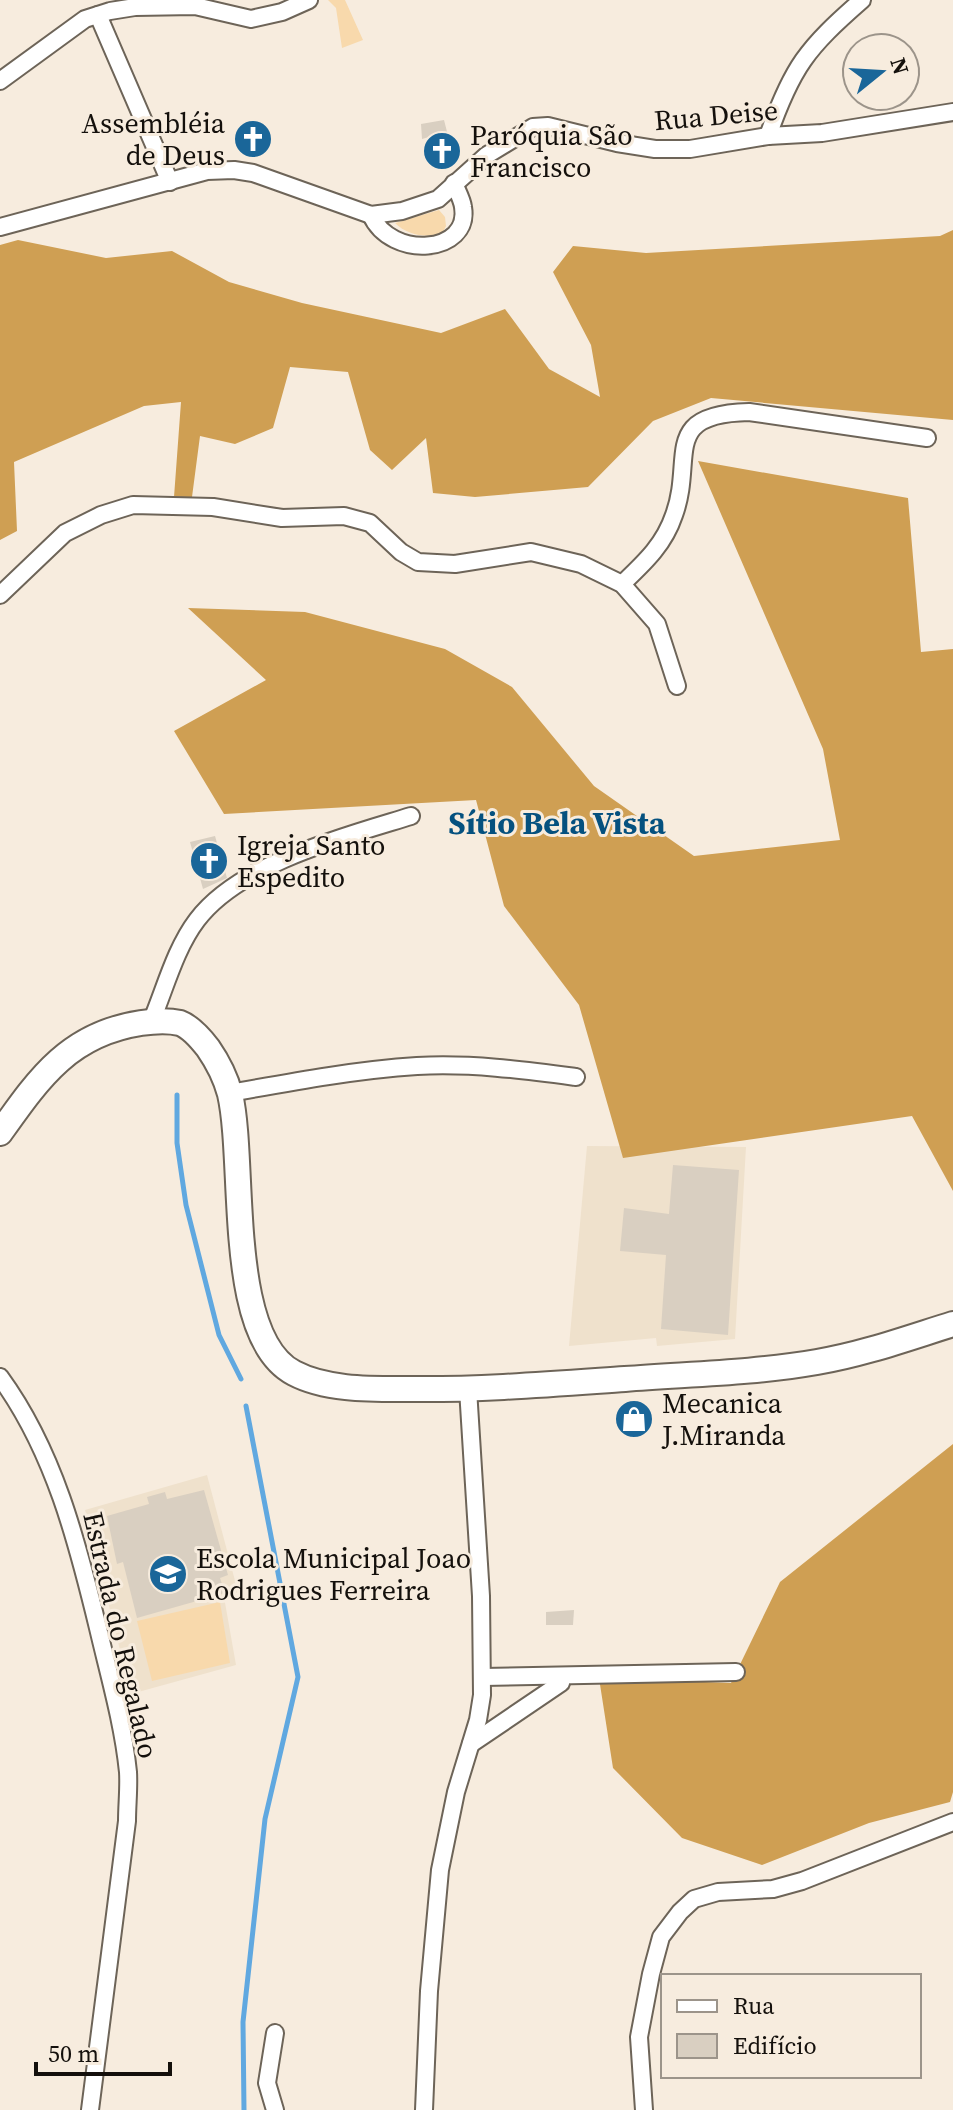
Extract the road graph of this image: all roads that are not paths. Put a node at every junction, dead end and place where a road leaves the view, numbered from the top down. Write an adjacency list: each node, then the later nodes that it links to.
1 (309, 0): 3 (street)
2 (862, 0): 6 (street)
3 (98, 15): 4 (street); 7 (street)
4 (0, 81)
5 (953, 112): 6 (street, Rua Deise)
6 (768, 136): 8 (street, Rua Deise)
7 (170, 182): 9 (street); 10 (street)
8 (454, 183): 9 (street, Rua Deise); 9 (street)
9 (371, 215)
10 (0, 227)
11 (927, 438): 12 (street)
12 (622, 584): 13 (street); 14 (street)
13 (0, 595)
14 (677, 686)
15 (411, 816): 16 (street)
16 (151, 1022): 18 (main road); 19 (main road)
17 (576, 1077): 18 (street)
18 (230, 1093): 22 (main road)
19 (0, 1133)
20 (953, 1324): 22 (main road)
21 (0, 1377): 29 (street, Estrada do Regalado)
22 (468, 1389): 24 (street)
23 (736, 1672): 24 (street)
24 (483, 1677): 26 (street)
25 (561, 1683): 26 (street)
26 (471, 1744): 31 (street)
27 (953, 1822): 32 (street)
28 (275, 2033): 30 (street)
29 (90, 2110)
30 (275, 2110)
31 (424, 2110)
32 (644, 2110)

